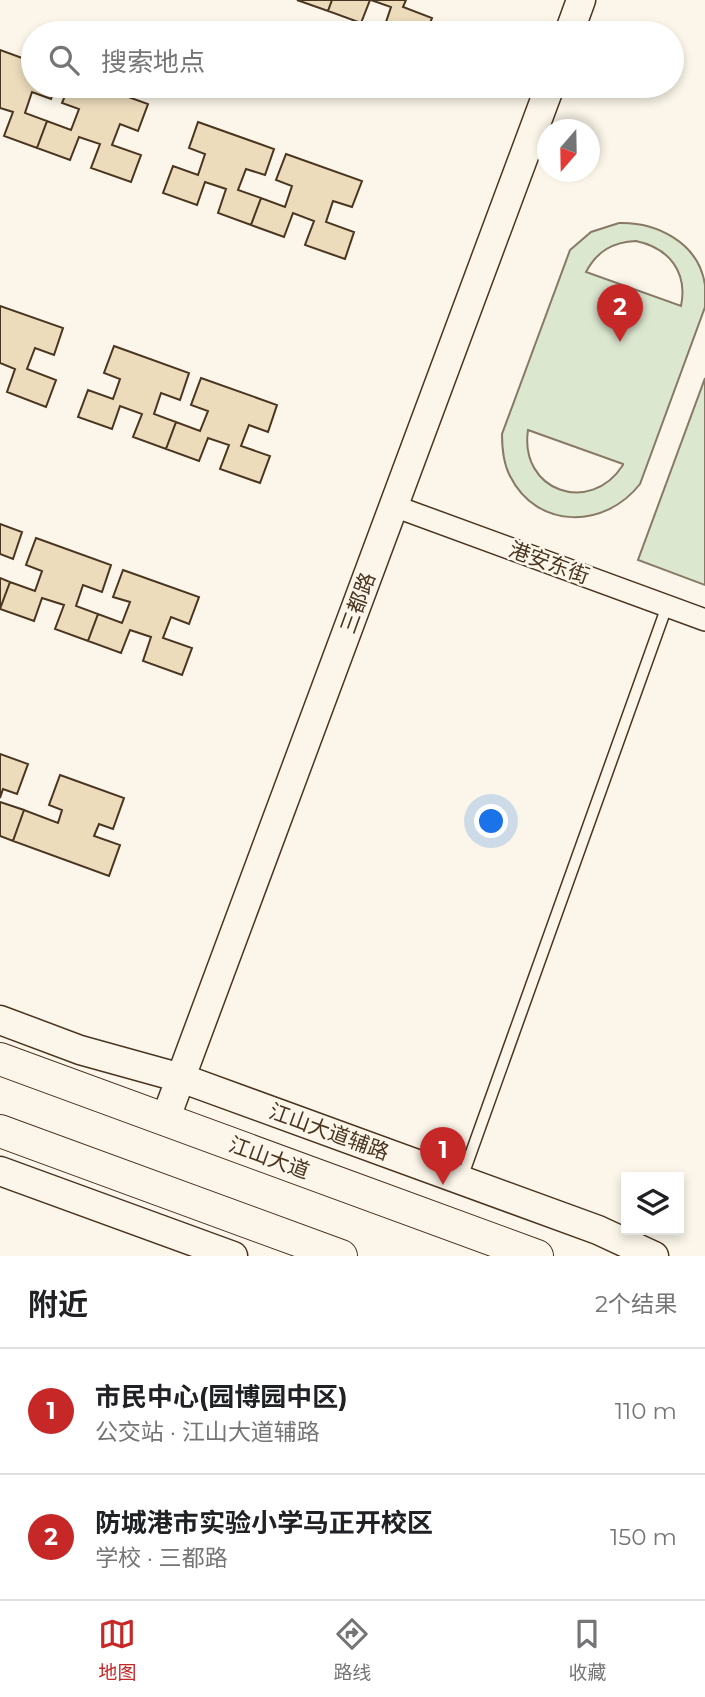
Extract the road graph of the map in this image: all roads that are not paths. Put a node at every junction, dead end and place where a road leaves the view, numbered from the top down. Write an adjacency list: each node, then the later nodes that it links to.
1 (581, 0): 2 (main road)
2 (573, 21)
3 (546, 98): 4 (main road, 三都路)
4 (394, 506): 5 (street, 港安东街); 9 (main road, 三都路)
5 (667, 606): 6 (street, 港安东街); 13 (lane)
6 (705, 620)
7 (0, 1020): 9 (main road, 江山大道辅路)
8 (0, 1059): 10 (main road, 江山大道)
9 (181, 1078): 10 (main road, 三都路); 13 (main road, 江山大道辅路)
10 (165, 1120): 16 (main road, 江山大道)
11 (0, 1131): 15 (main road)
12 (0, 1171): 14 (main road)
13 (461, 1180): 17 (main road, 江山大道辅路)
14 (233, 1256)
15 (341, 1256)
16 (537, 1256)
17 (654, 1256)

